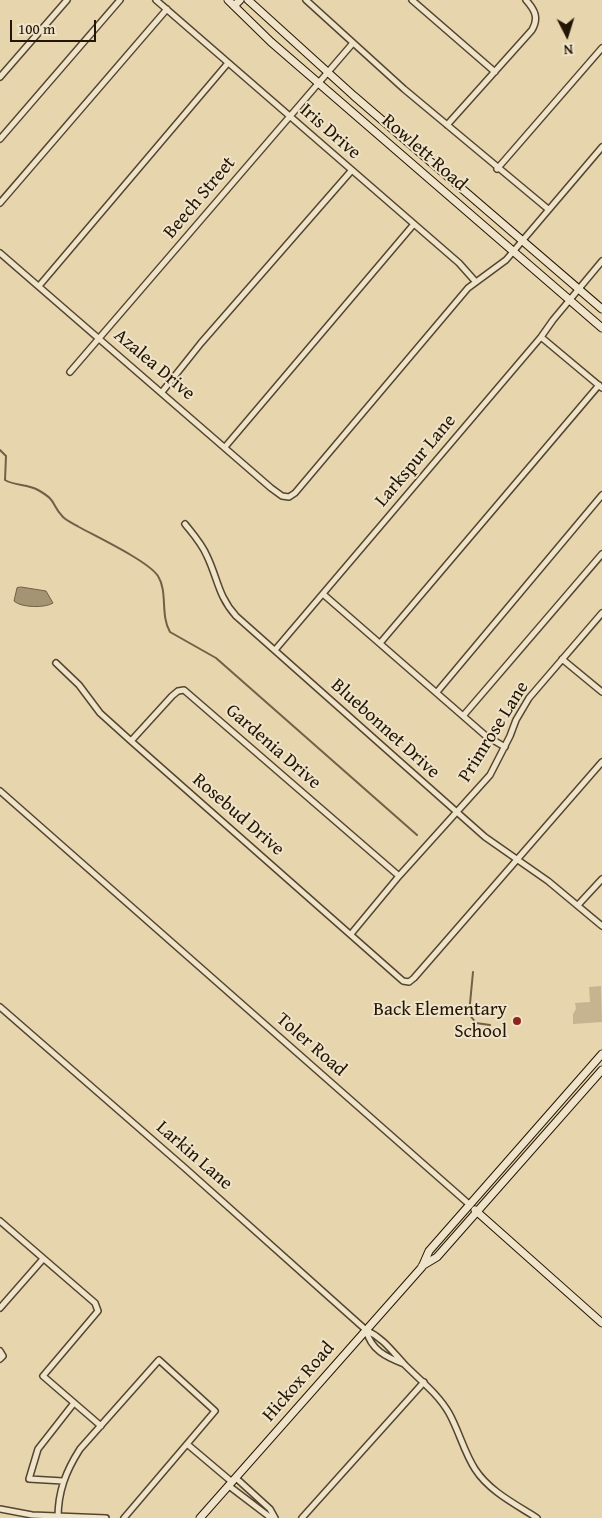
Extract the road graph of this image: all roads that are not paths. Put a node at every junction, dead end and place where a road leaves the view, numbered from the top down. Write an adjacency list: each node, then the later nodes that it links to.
1 (68, 0): 16 (street)
2 (120, 0): 20 (street)
3 (156, 0): 10 (street, Iris Drive)
4 (240, 0): 9 (street)
5 (248, 0): 14 (street, Rowlett Road)
6 (306, 0): 11 (street)
7 (412, 0): 15 (street)
8 (526, 0): 15 (street)
9 (231, 3): 17 (street, Rowlett Road)
10 (167, 9): 13 (street, Iris Drive); 24 (street)
11 (353, 43): 14 (street, Beech Street); 19 (street)
12 (602, 48): 22 (street)
13 (228, 63): 18 (street, Iris Drive); 32 (street)
14 (328, 72): 17 (street, Beech Street); 27 (street, Rowlett Road)
15 (495, 72): 19 (street)
16 (0, 77)
17 (319, 82): 18 (street, Beech Street); 28 (street, Rowlett Road)
18 (290, 116): 23 (street, Iris Drive); 38 (street, Beech Street)
19 (447, 126): 22 (street)
20 (0, 139)
21 (602, 148): 25 (street)
22 (497, 168): 25 (street)
23 (352, 170): 26 (street, Iris Drive); 41 (street)
24 (0, 202)
25 (548, 209): 27 (street)
26 (414, 224): 31 (street, Iris Drive); 42 (street)
27 (521, 241): 28 (street); 33 (street, Rowlett Road)
28 (512, 251): 31 (street); 34 (street, Rowlett Road)
29 (0, 253): 32 (street, Azalea Drive)
30 (602, 261): 33 (street, Larkspur Lane)
31 (475, 281): 42 (street, Azalea Drive)
32 (39, 286): 38 (street, Azalea Drive)
33 (578, 289): 34 (street, Larkspur Lane); 35 (street, Rowlett Road)
34 (570, 300): 36 (street, Rowlett Road); 37 (street, Larkspur Lane)
35 (602, 309)
36 (602, 328)
37 (541, 337): 40 (street); 46 (street, Larkspur Lane)
38 (99, 339): 39 (street, Beech Street); 41 (street, Azalea Drive)
39 (70, 372)
40 (600, 387): 48 (street)
41 (162, 392): 42 (street, Azalea Drive)
42 (225, 446)
43 (602, 495): 52 (street)
44 (184, 524): 49 (street, Bluebonnet Drive)
45 (602, 554): 54 (street)
46 (323, 594): 48 (street); 49 (street, Larkspur Lane)
47 (602, 613): 50 (street, Primrose Lane)
48 (381, 642): 52 (street)
49 (275, 650): 59 (street, Bluebonnet Drive)
50 (562, 659): 53 (street); 56 (street, Primrose Lane)
51 (56, 663): 55 (street, Rosebud Drive)
52 (437, 692): 54 (street)
53 (602, 692)
54 (463, 716): 56 (street)
55 (130, 741): 61 (street, Gardenia Drive); 65 (street, Rosebud Drive)
56 (505, 747): 59 (street, Primrose Lane)
57 (602, 762): 60 (street)
58 (0, 791): 71 (street, Toler Road)
59 (458, 813): 60 (street, Bluebonnet Drive); 61 (street, Primrose Lane)
60 (517, 861): 63 (street, Bluebonnet Drive); 65 (street, Rosebud Drive)
61 (399, 876): 65 (street, Primrose Lane)
62 (602, 878): 63 (street)
63 (578, 905): 64 (street, Bluebonnet Drive)
64 (602, 926)
65 (351, 934)
66 (0, 1007): 78 (street, Larkin Lane)
67 (602, 1054): 69 (street, Hickox Road)
68 (602, 1068): 70 (street, Hickox Road)
69 (567, 1094): 70 (street); 71 (street, Hickox Road)
70 (574, 1100): 72 (street, Hickox Road)
71 (470, 1205): 72 (street, Toler Road); 75 (street, Hickox Road)
72 (477, 1212): 75 (street, Hickox Road); 77 (street, Toler Road)
73 (0, 1221): 74 (street)
74 (43, 1259): 76 (street); 83 (street)
75 (422, 1267): 78 (street, Hickox Road)
76 (0, 1308)
77 (602, 1323)
78 (366, 1330): 81 (street); 81 (street); 87 (street, Hickox Road)
79 (0, 1351): 80 (street)
80 (0, 1359)
81 (405, 1364): 82 (street)
82 (424, 1382): 95 (street); 96 (street)
83 (74, 1403): 84 (street); 86 (street)
84 (101, 1426): 85 (street); 86 (street)
85 (187, 1444): 87 (street); 91 (street)
86 (63, 1480): 89 (street)
87 (232, 1482): 92 (street, Hickox Road); 93 (street); 94 (street)
88 (0, 1509): 89 (street)
89 (58, 1517): 90 (street)
90 (106, 1518)
91 (124, 1518)
92 (200, 1518)
93 (271, 1518)
94 (275, 1518)
95 (302, 1518)
96 (537, 1518)

